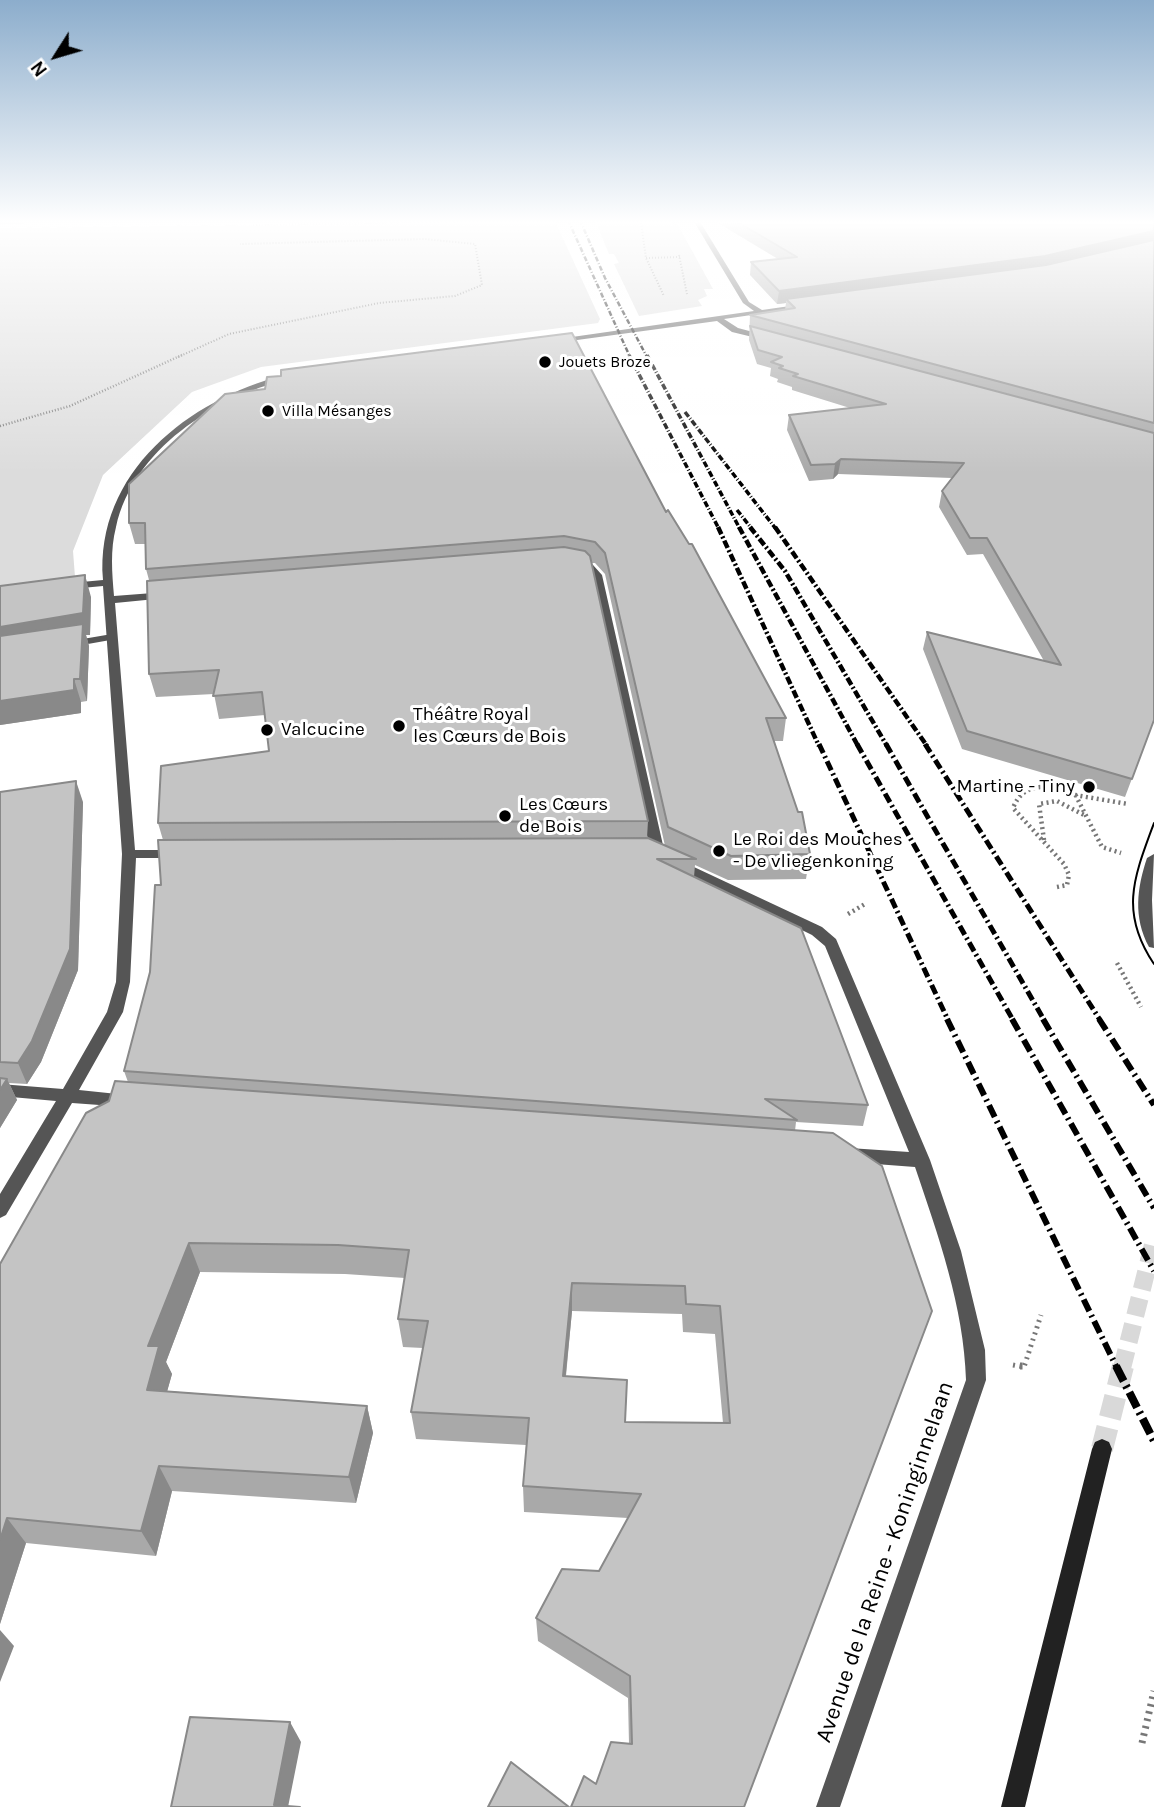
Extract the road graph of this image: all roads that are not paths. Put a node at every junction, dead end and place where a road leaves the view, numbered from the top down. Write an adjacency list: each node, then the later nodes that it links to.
1 (748, 304): 3 (street)
2 (810, 306): 3 (street)
3 (760, 313): 4 (street)
4 (719, 319): 5 (street); 6 (street)
5 (771, 340)
6 (543, 343)
7 (291, 375): 9 (street)
8 (564, 563): 18 (street)
9 (108, 582): 10 (street); 12 (street)
10 (62, 588)
11 (184, 594): 12 (street)
12 (109, 600): 13 (street)
13 (112, 637): 14 (street); 17 (street)
14 (59, 645)
15 (639, 852): 18 (street, Avenue de la Reine - Koninginnelaan)
16 (198, 853): 17 (street)
17 (128, 854): 22 (street)
18 (658, 854): 25 (street, Avenue de la Reine - Koninginnelaan)
19 (1154, 858): 20 (street)
20 (1154, 943)
21 (0, 1090): 22 (street)
22 (69, 1095): 23 (street); 26 (street)
23 (145, 1103)
24 (838, 1154): 25 (street)
25 (921, 1160): 28 (street, Avenue de la Reine - Koninginnelaan)
26 (0, 1210)
27 (1102, 1449): 29 (main road)
28 (828, 1807)
29 (1013, 1807)

